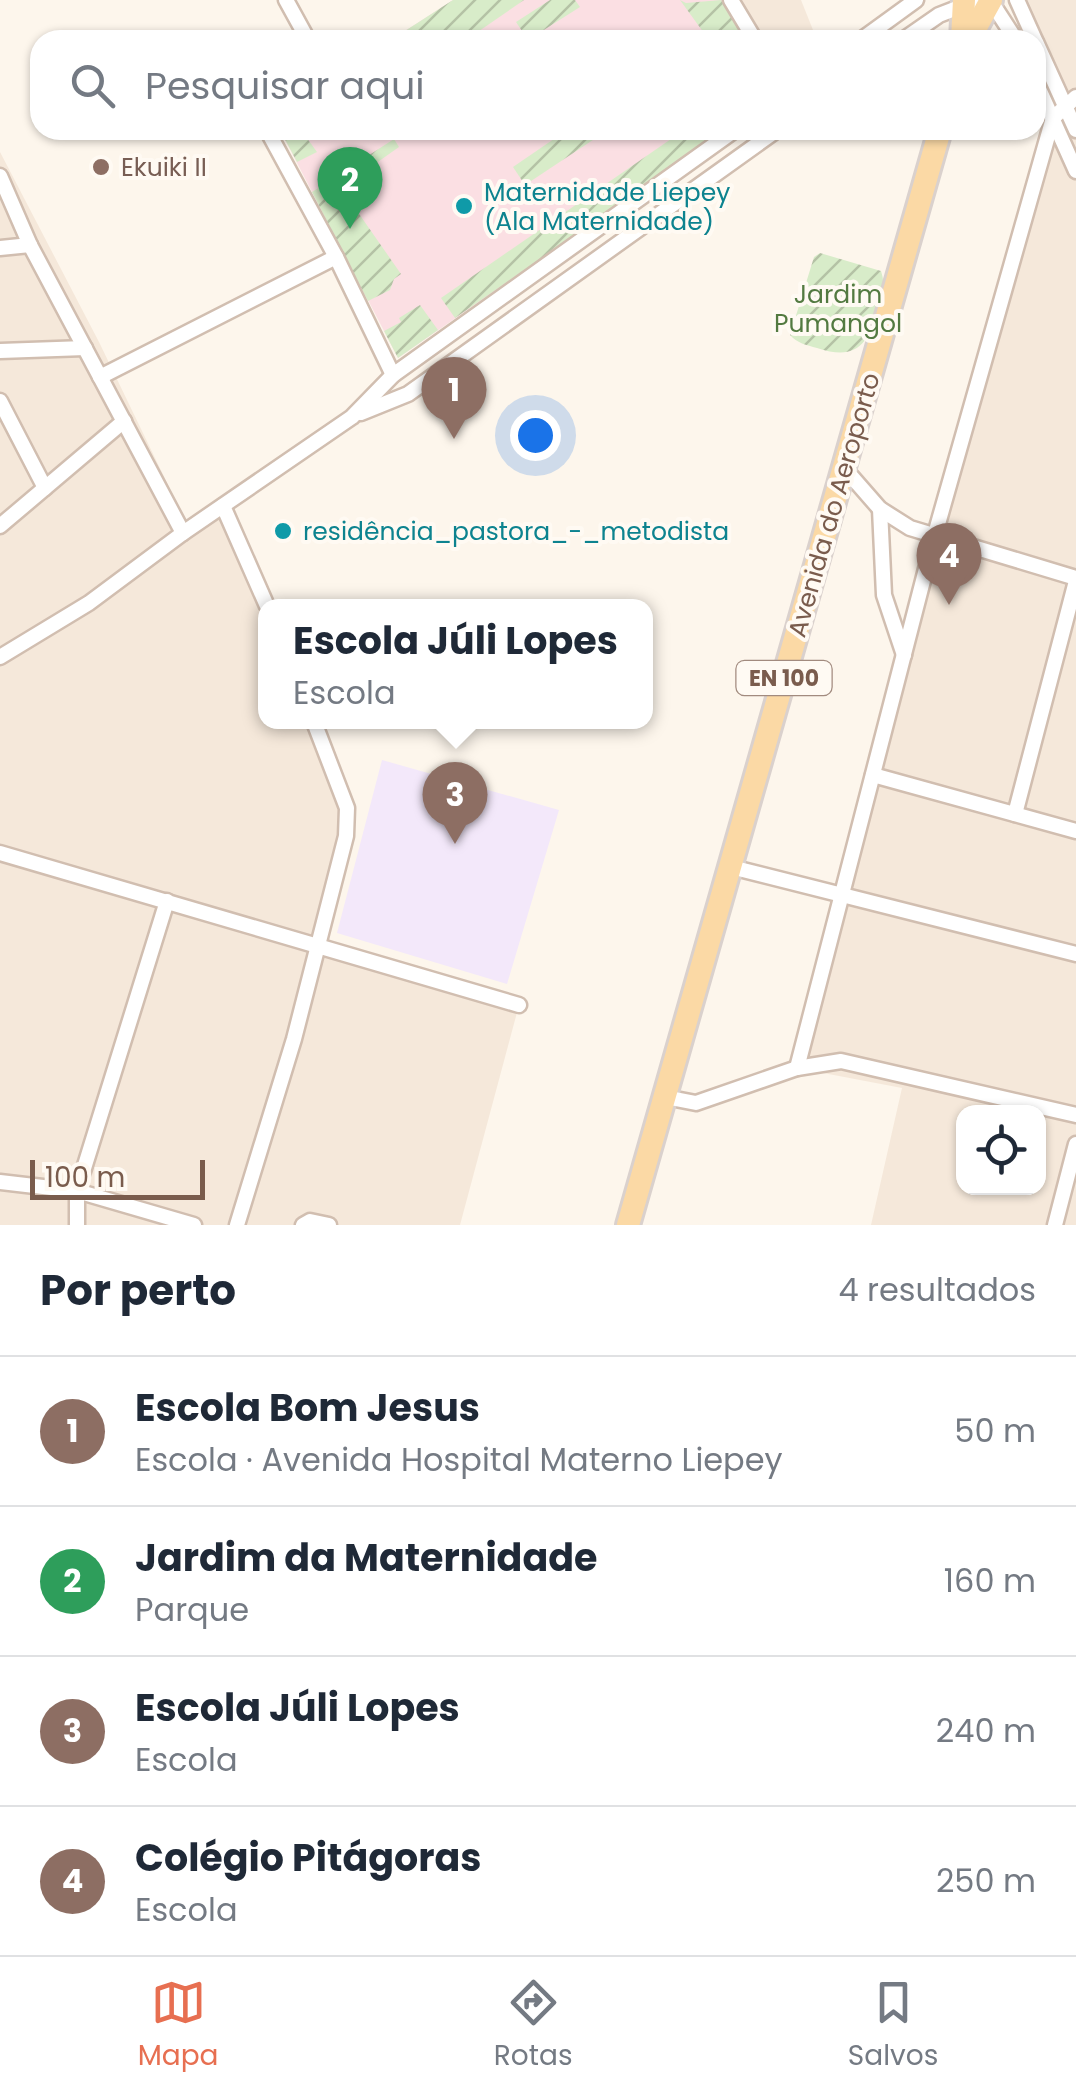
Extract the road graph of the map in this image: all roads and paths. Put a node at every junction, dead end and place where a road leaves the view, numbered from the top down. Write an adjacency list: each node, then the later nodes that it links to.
1 (286, 0): 7 (street)
2 (731, 0): 8 (street)
3 (916, 0): 9 (street)
4 (990, 0): 12 (main road); 13 (street)
5 (1017, 0): 14 (street)
6 (969, 2): 10 (street); 11 (main road)
7 (302, 30)
8 (748, 30)
9 (875, 30)
10 (917, 30)
11 (967, 30)
12 (972, 30)
13 (1010, 30)
14 (1031, 30)
15 (1046, 58): 16 (street)
16 (1071, 102): 18 (street); 19 (street)
17 (1046, 103): 18 (street)
18 (1053, 118): 25 (street); 43 (street)
19 (1076, 130)
20 (272, 140): 29 (street)
21 (720, 140): 24 (street); 32 (street)
22 (763, 140): 24 (street)
23 (937, 140): 37 (main road, Avenida do Aeroporto / EN 100)
24 (734, 161): 35 (street)
25 (1076, 172)
26 (0, 176): 27 (street)
27 (30, 245): 28 (street); 30 (street)
28 (0, 248)
29 (336, 257): 32 (street); 33 (street)
30 (85, 348): 31 (street); 33 (street)
31 (0, 351)
32 (393, 374): 35 (street)
33 (100, 377): 36 (street)
34 (0, 400): 38 (street)
35 (352, 416): 39 (street)
36 (124, 422): 38 (street); 42 (street)
37 (845, 469): 40 (street); 53 (main road, Avenida do Aeroporto / EN 100)
38 (46, 488): 41 (street)
39 (222, 506): 42 (street); 45 (street)
40 (880, 509): 43 (street); 46 (street)
41 (0, 526)
42 (183, 533): 47 (street)
43 (934, 538): 44 (street); 46 (street)
44 (1076, 579): 50 (street)
45 (264, 599)
46 (904, 655): 49 (street)
47 (0, 657)
48 (317, 729): 56 (street)
49 (873, 775): 50 (street); 54 (street)
50 (1015, 814): 51 (street)
51 (1076, 831)
52 (0, 853): 55 (street)
53 (731, 867): 54 (street); 60 (main road, Avenida do Aeroporto / EN 100)
54 (842, 895): 57 (street); 59 (street)
55 (167, 901): 56 (street); 64 (street)
56 (320, 944): 58 (street); 67 (street)
57 (1076, 954)
58 (519, 1004)
59 (797, 1068): 60 (street); 61 (street)
60 (666, 1098): 70 (main road, Avenida do Aeroporto / EN 100)
61 (1076, 1115)
62 (1076, 1144): 71 (street)
63 (0, 1182): 64 (street)
64 (76, 1192): 65 (street); 66 (street)
65 (76, 1225)
66 (194, 1225)
67 (237, 1225)
68 (303, 1225): 69 (street)
69 (329, 1225)
70 (628, 1225)
71 (1056, 1225)

